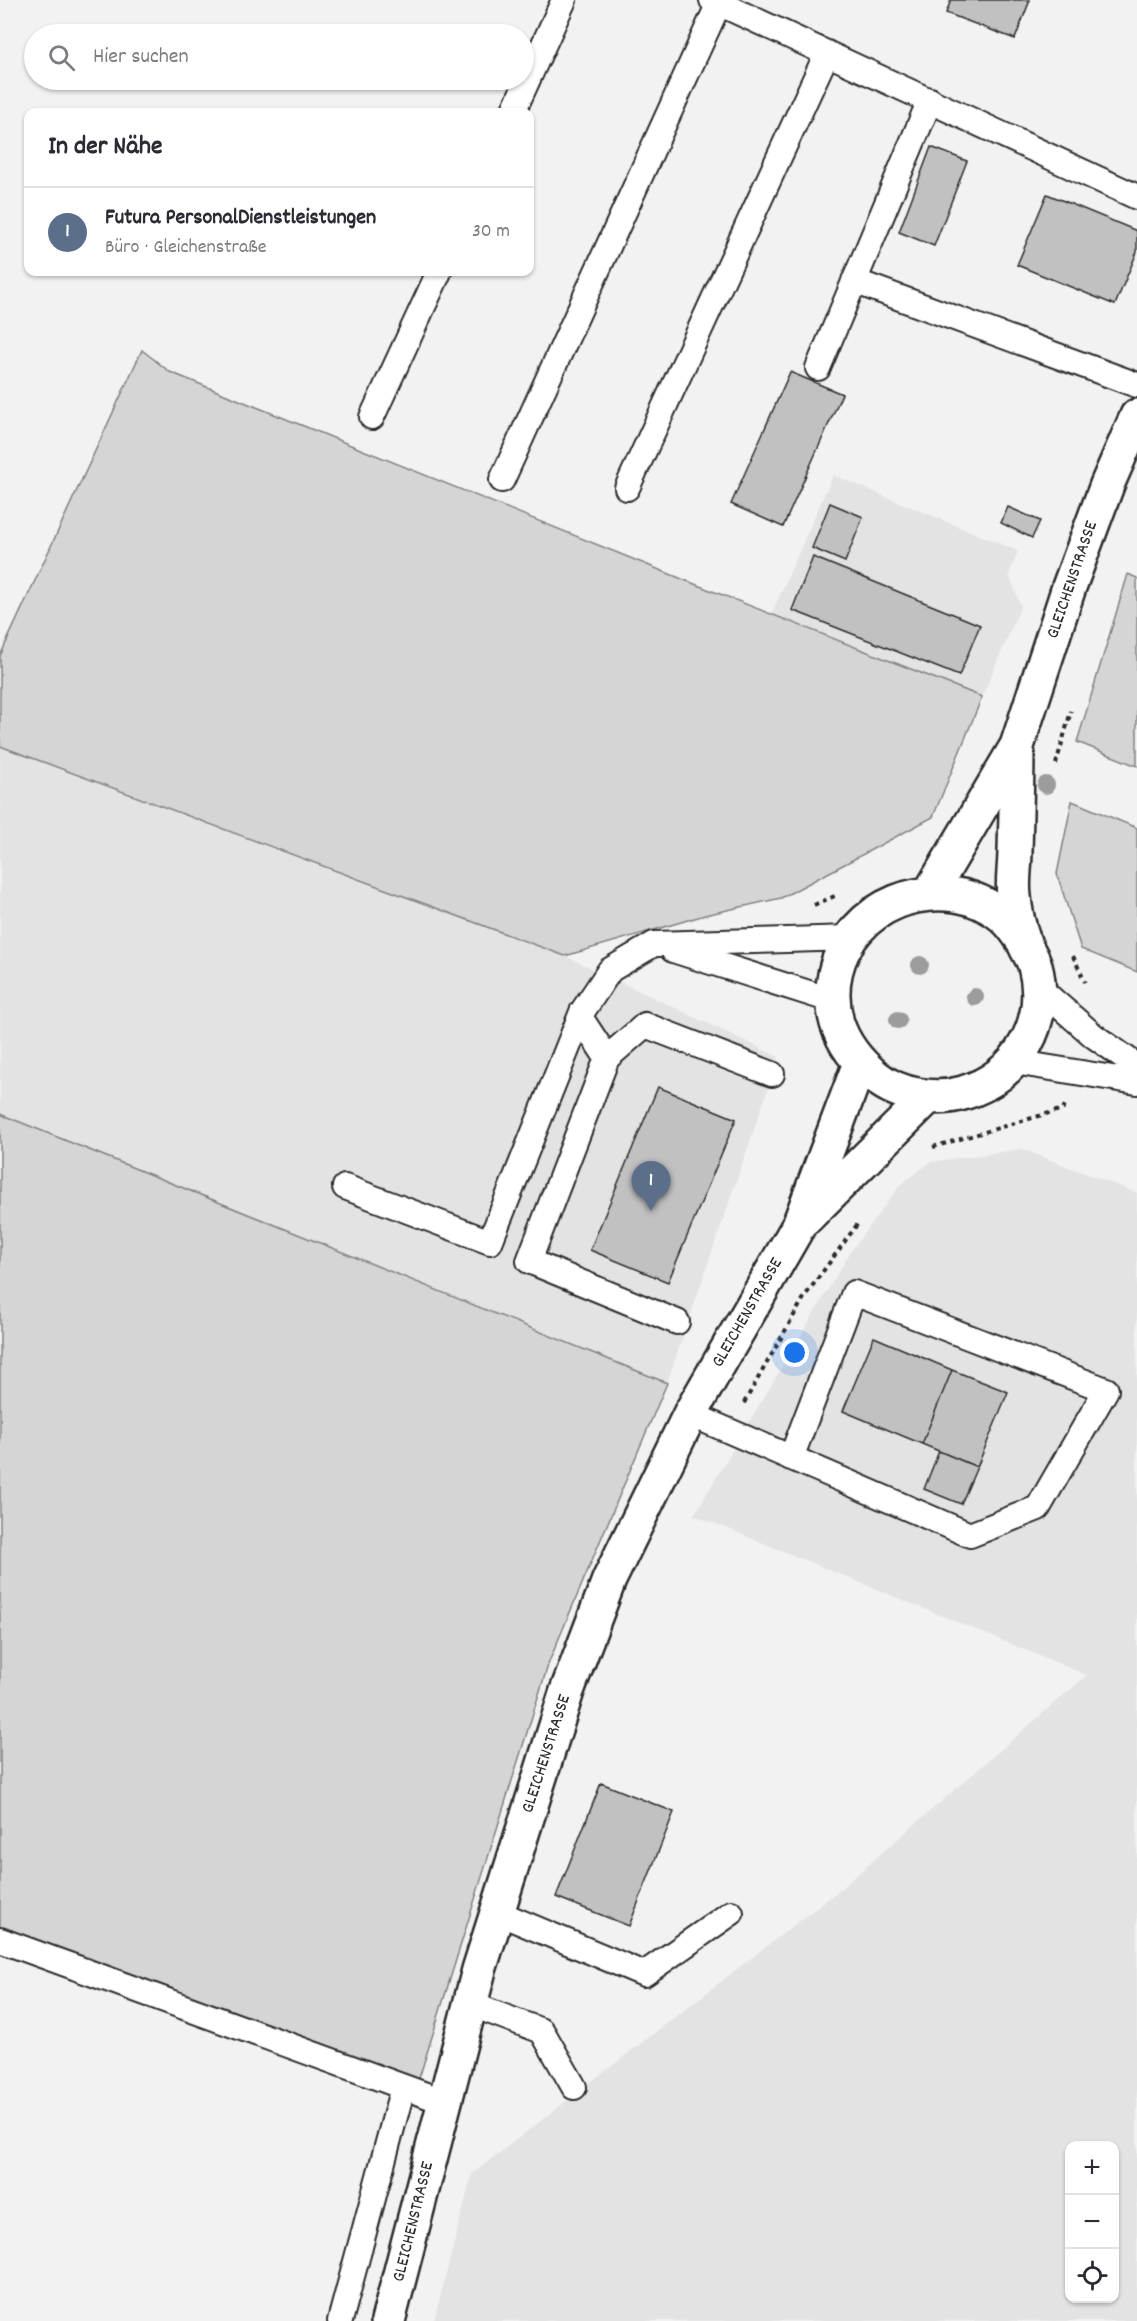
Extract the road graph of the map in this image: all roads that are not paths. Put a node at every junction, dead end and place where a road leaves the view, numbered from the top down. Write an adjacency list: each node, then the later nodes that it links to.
1 (564, 0): 4 (lane)
2 (715, 2): 3 (lane); 15 (lane)
3 (827, 53): 6 (lane); 16 (lane)
4 (534, 66)
5 (523, 90): 7 (lane)
6 (930, 100): 8 (lane); 10 (lane)
7 (515, 108)
8 (1137, 197)
9 (437, 276): 14 (lane)
10 (854, 281): 11 (lane); 12 (lane)
11 (818, 368)
12 (1137, 385)
13 (1137, 416): 17 (street, GLEICHENSTRASSE)
14 (372, 417)
15 (502, 480)
16 (627, 488)
17 (1017, 746): 18 (street, GLEICHENSTRASSE); 20 (street, GLEICHENSTRASSE)
18 (930, 892): 19 (street, GLEICHENSTRASSE); 20 (street, GLEICHENSTRASSE)
19 (850, 938): 21 (lane); 23 (street, GLEICHENSTRASSE)
20 (1024, 942): 22 (street, GLEICHENSTRASSE)
21 (654, 944): 23 (lane); 24 (lane)
22 (1039, 987): 26 (street, GLEICHENSTRASSE); 28 (lane)
23 (834, 1001): 27 (street, GLEICHENSTRASSE)
24 (580, 1017): 25 (lane); 32 (lane)
25 (608, 1058): 29 (lane); 34 (lane)
26 (1014, 1062): 30 (lane); 31 (street, GLEICHENSTRASSE)
27 (860, 1063): 31 (street, GLEICHENSTRASSE); 33 (street, GLEICHENSTRASSE)
28 (1137, 1066)
29 (772, 1074)
30 (1137, 1082)
31 (928, 1097): 33 (street, GLEICHENSTRASSE)
32 (345, 1187)
33 (800, 1224): 35 (street, GLEICHENSTRASSE)
34 (677, 1322)
35 (690, 1414): 36 (lane); 37 (street, GLEICHENSTRASSE)
36 (791, 1458): 36 (lane)
37 (496, 1912): 38 (lane); 40 (street, GLEICHENSTRASSE)
38 (731, 1912)
39 (0, 1940): 41 (lane)
40 (470, 2004): 42 (lane); 43 (street, GLEICHENSTRASSE)
41 (403, 2087): 43 (lane); 44 (lane)
42 (574, 2087)
43 (445, 2102): 45 (street, GLEICHENSTRASSE)
44 (340, 2321)
45 (388, 2321)

